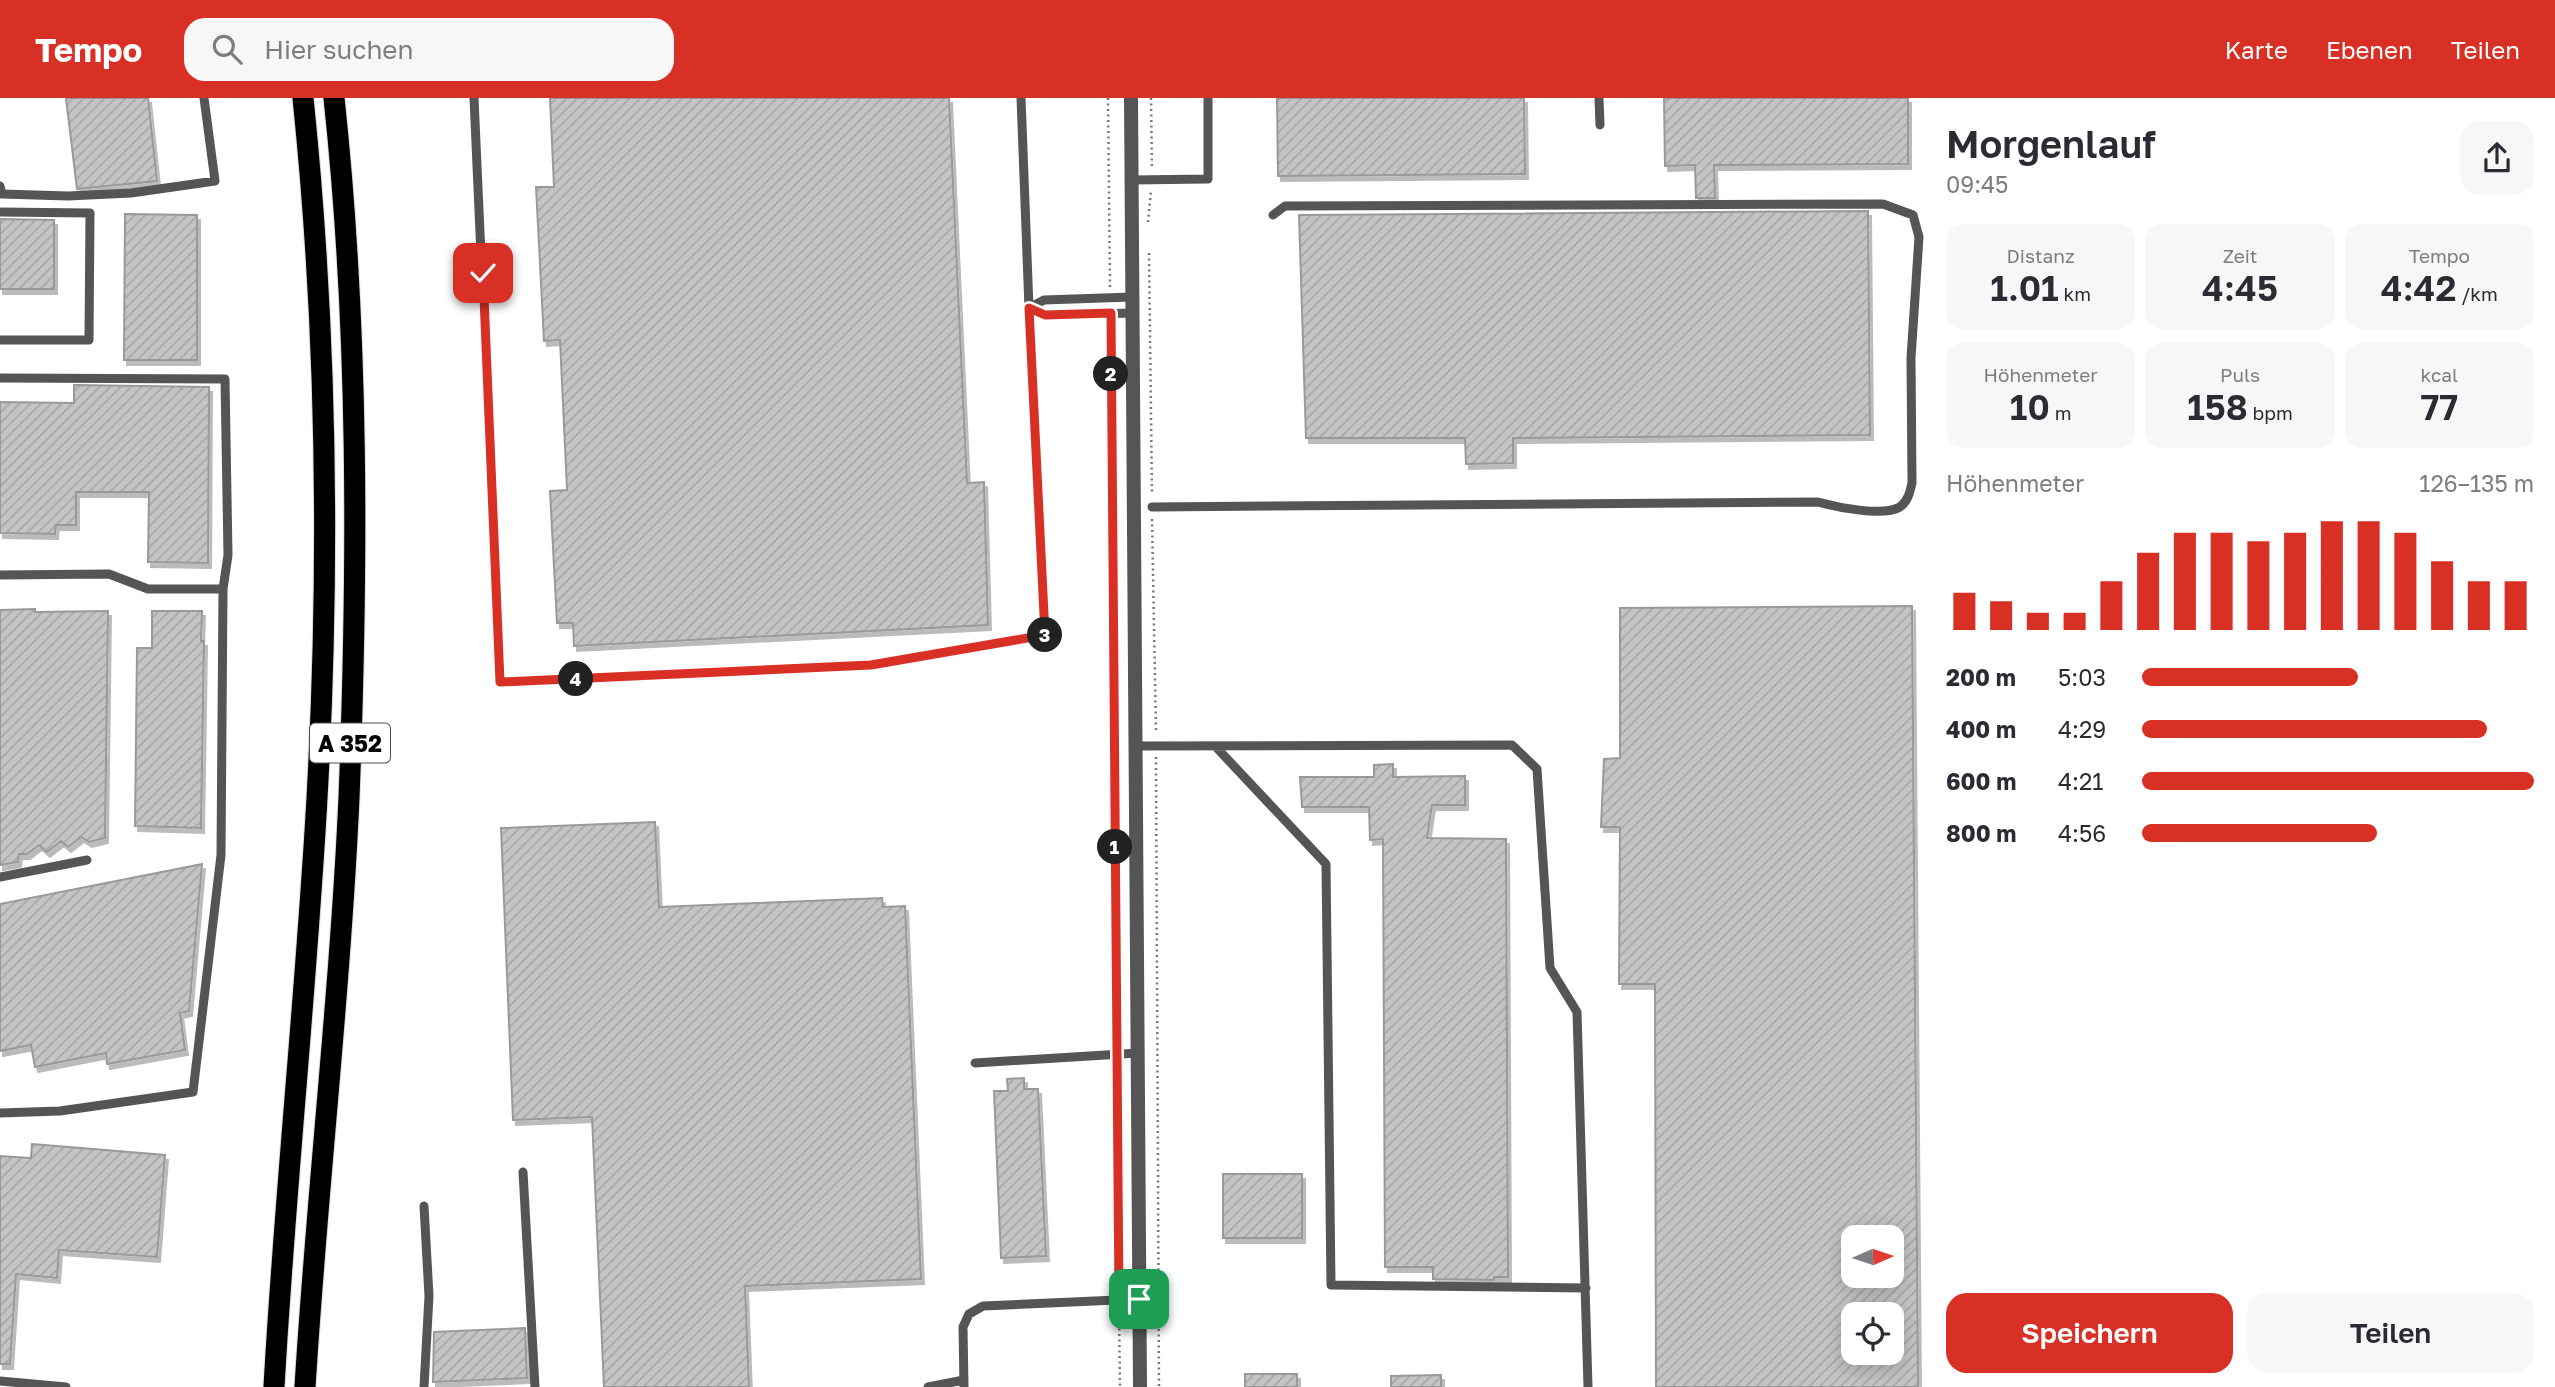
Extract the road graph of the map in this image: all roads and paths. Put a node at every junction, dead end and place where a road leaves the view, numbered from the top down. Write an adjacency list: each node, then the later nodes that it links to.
1 (204, 98): 12 (lane)
2 (303, 98): 41 (highway, A 352)
3 (334, 98): 42 (highway, A 352)
4 (474, 98): 17 (lane)
5 (1021, 98): 17 (lane)
6 (1108, 98): 15 (path)
7 (1131, 98): 11 (street)
8 (1208, 98): 11 (lane)
9 (1599, 98): 10 (lane)
10 (1600, 125)
11 (1131, 180): 16 (street)
12 (0, 186)
13 (0, 212): 20 (lane)
14 (1273, 215): 22 (lane)
15 (1110, 297): 16 (lane); 17 (lane)
16 (1132, 297): 19 (street)
17 (1029, 308): 18 (lane)
18 (1111, 313): 19 (lane); 30 (path)
19 (1133, 313): 25 (street)
20 (0, 340)
21 (0, 378): 24 (lane)
22 (1152, 507)
23 (0, 575): 24 (lane)
24 (223, 589): 32 (lane)
25 (1136, 746): 26 (lane); 29 (street)
26 (1215, 746): 35 (lane); 35 (lane)
27 (87, 860): 28 (lane)
28 (0, 877)
29 (1138, 1053): 30 (lane); 37 (street)
30 (1117, 1054): 31 (lane); 36 (path)
31 (975, 1063)
32 (0, 1113)
33 (523, 1172): 44 (lane)
34 (424, 1206): 43 (lane)
35 (1586, 1288): 48 (lane)
36 (1119, 1299): 37 (lane); 39 (lane); 46 (path)
37 (1139, 1299): 47 (street)
38 (0, 1381): 40 (lane)
39 (964, 1383): 45 (lane)
40 (66, 1387)
41 (274, 1387)
42 (305, 1387)
43 (424, 1387)
44 (536, 1387)
45 (928, 1387)
46 (1120, 1387)
47 (1140, 1387)
48 (1588, 1387)

